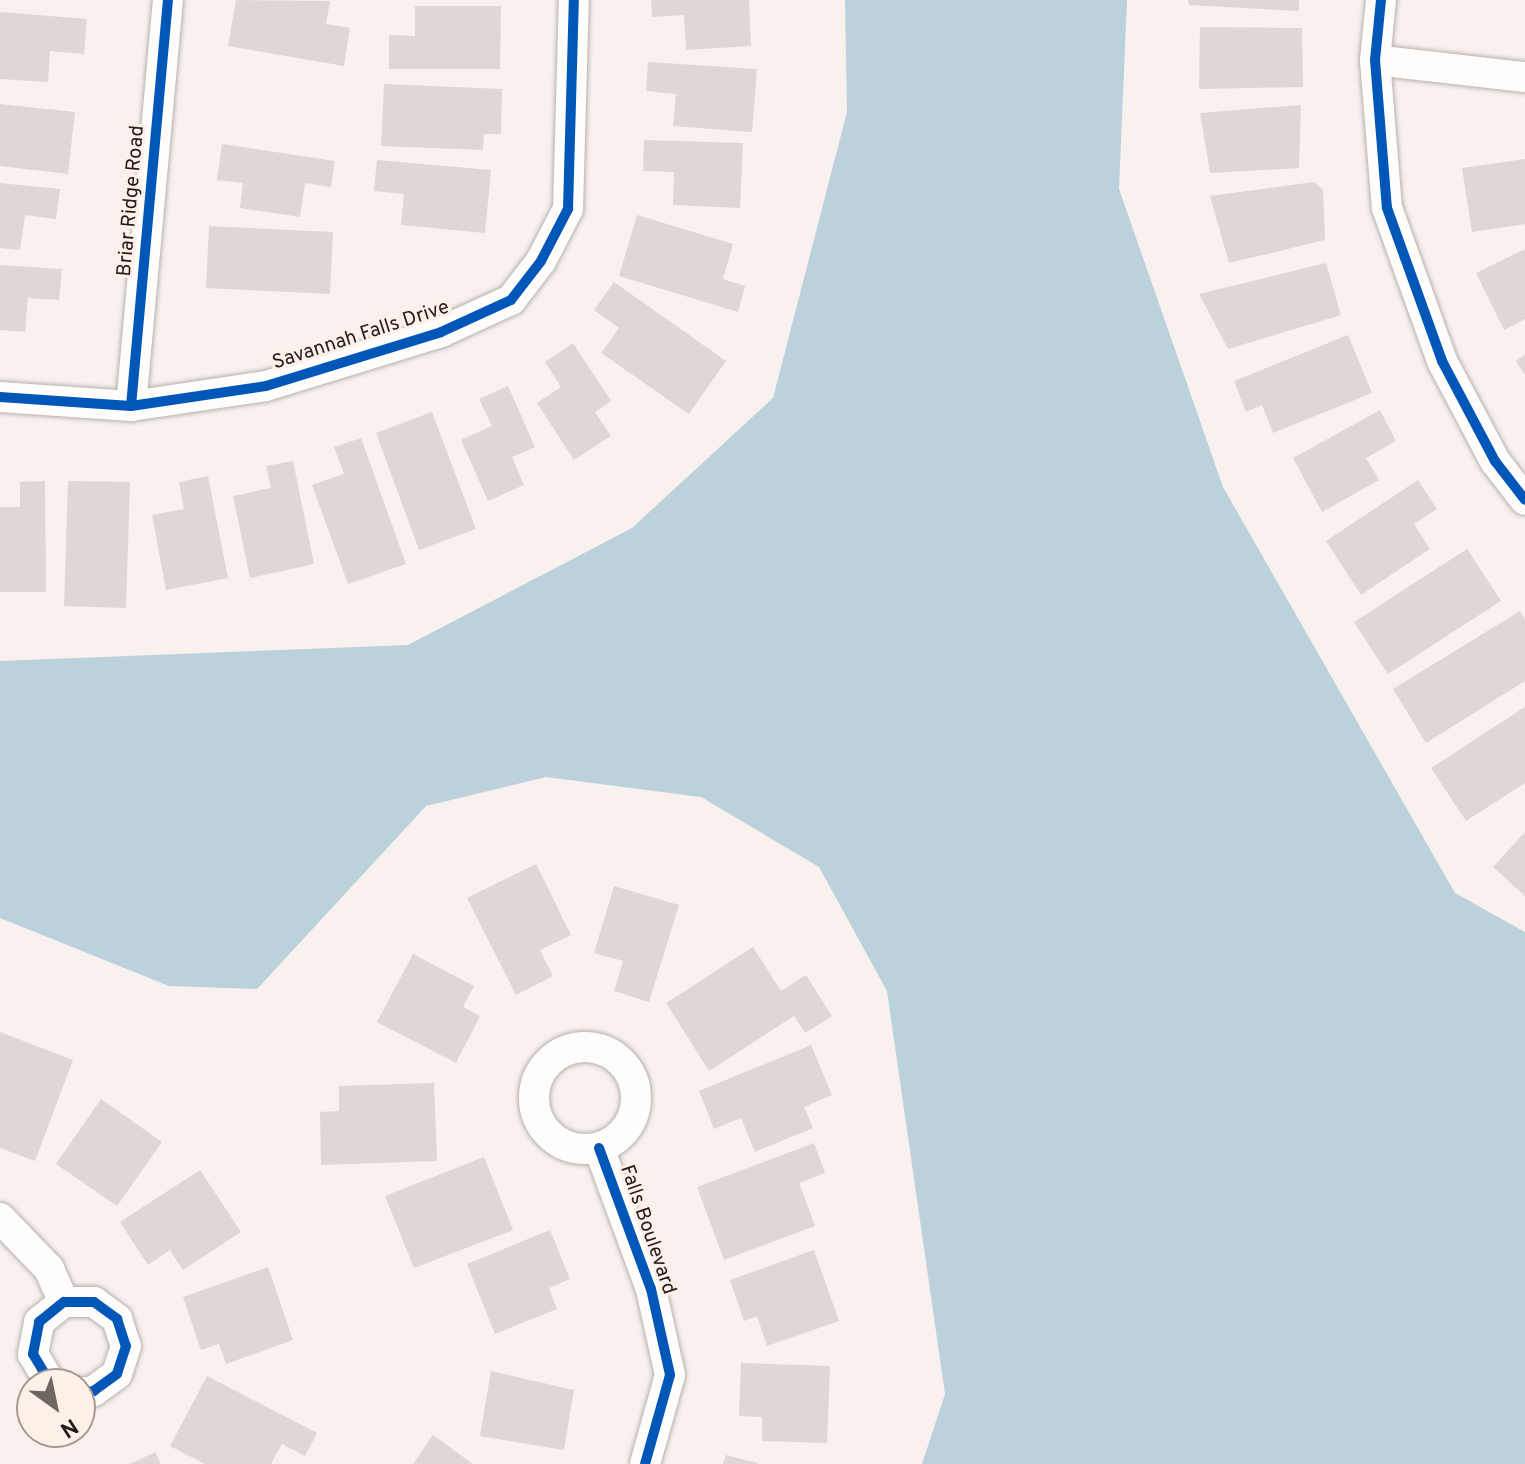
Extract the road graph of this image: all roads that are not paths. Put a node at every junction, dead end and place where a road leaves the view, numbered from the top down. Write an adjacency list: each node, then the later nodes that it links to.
1 (168, 0): 7 (street, Briar Ridge Road)
2 (574, 0): 7 (street, Savannah Falls Drive)
3 (1381, 0): 4 (street)
4 (1375, 60): 5 (street); 8 (street)
5 (1525, 77)
6 (0, 397): 7 (street, Savannah Falls Drive)
7 (131, 406)
8 (1525, 500)
9 (599, 1148): 14 (street, Falls Boulevard)
10 (0, 1218): 11 (street)
11 (64, 1302): 12 (street); 13 (street)
12 (38, 1368)
13 (96, 1390)
14 (645, 1464)

